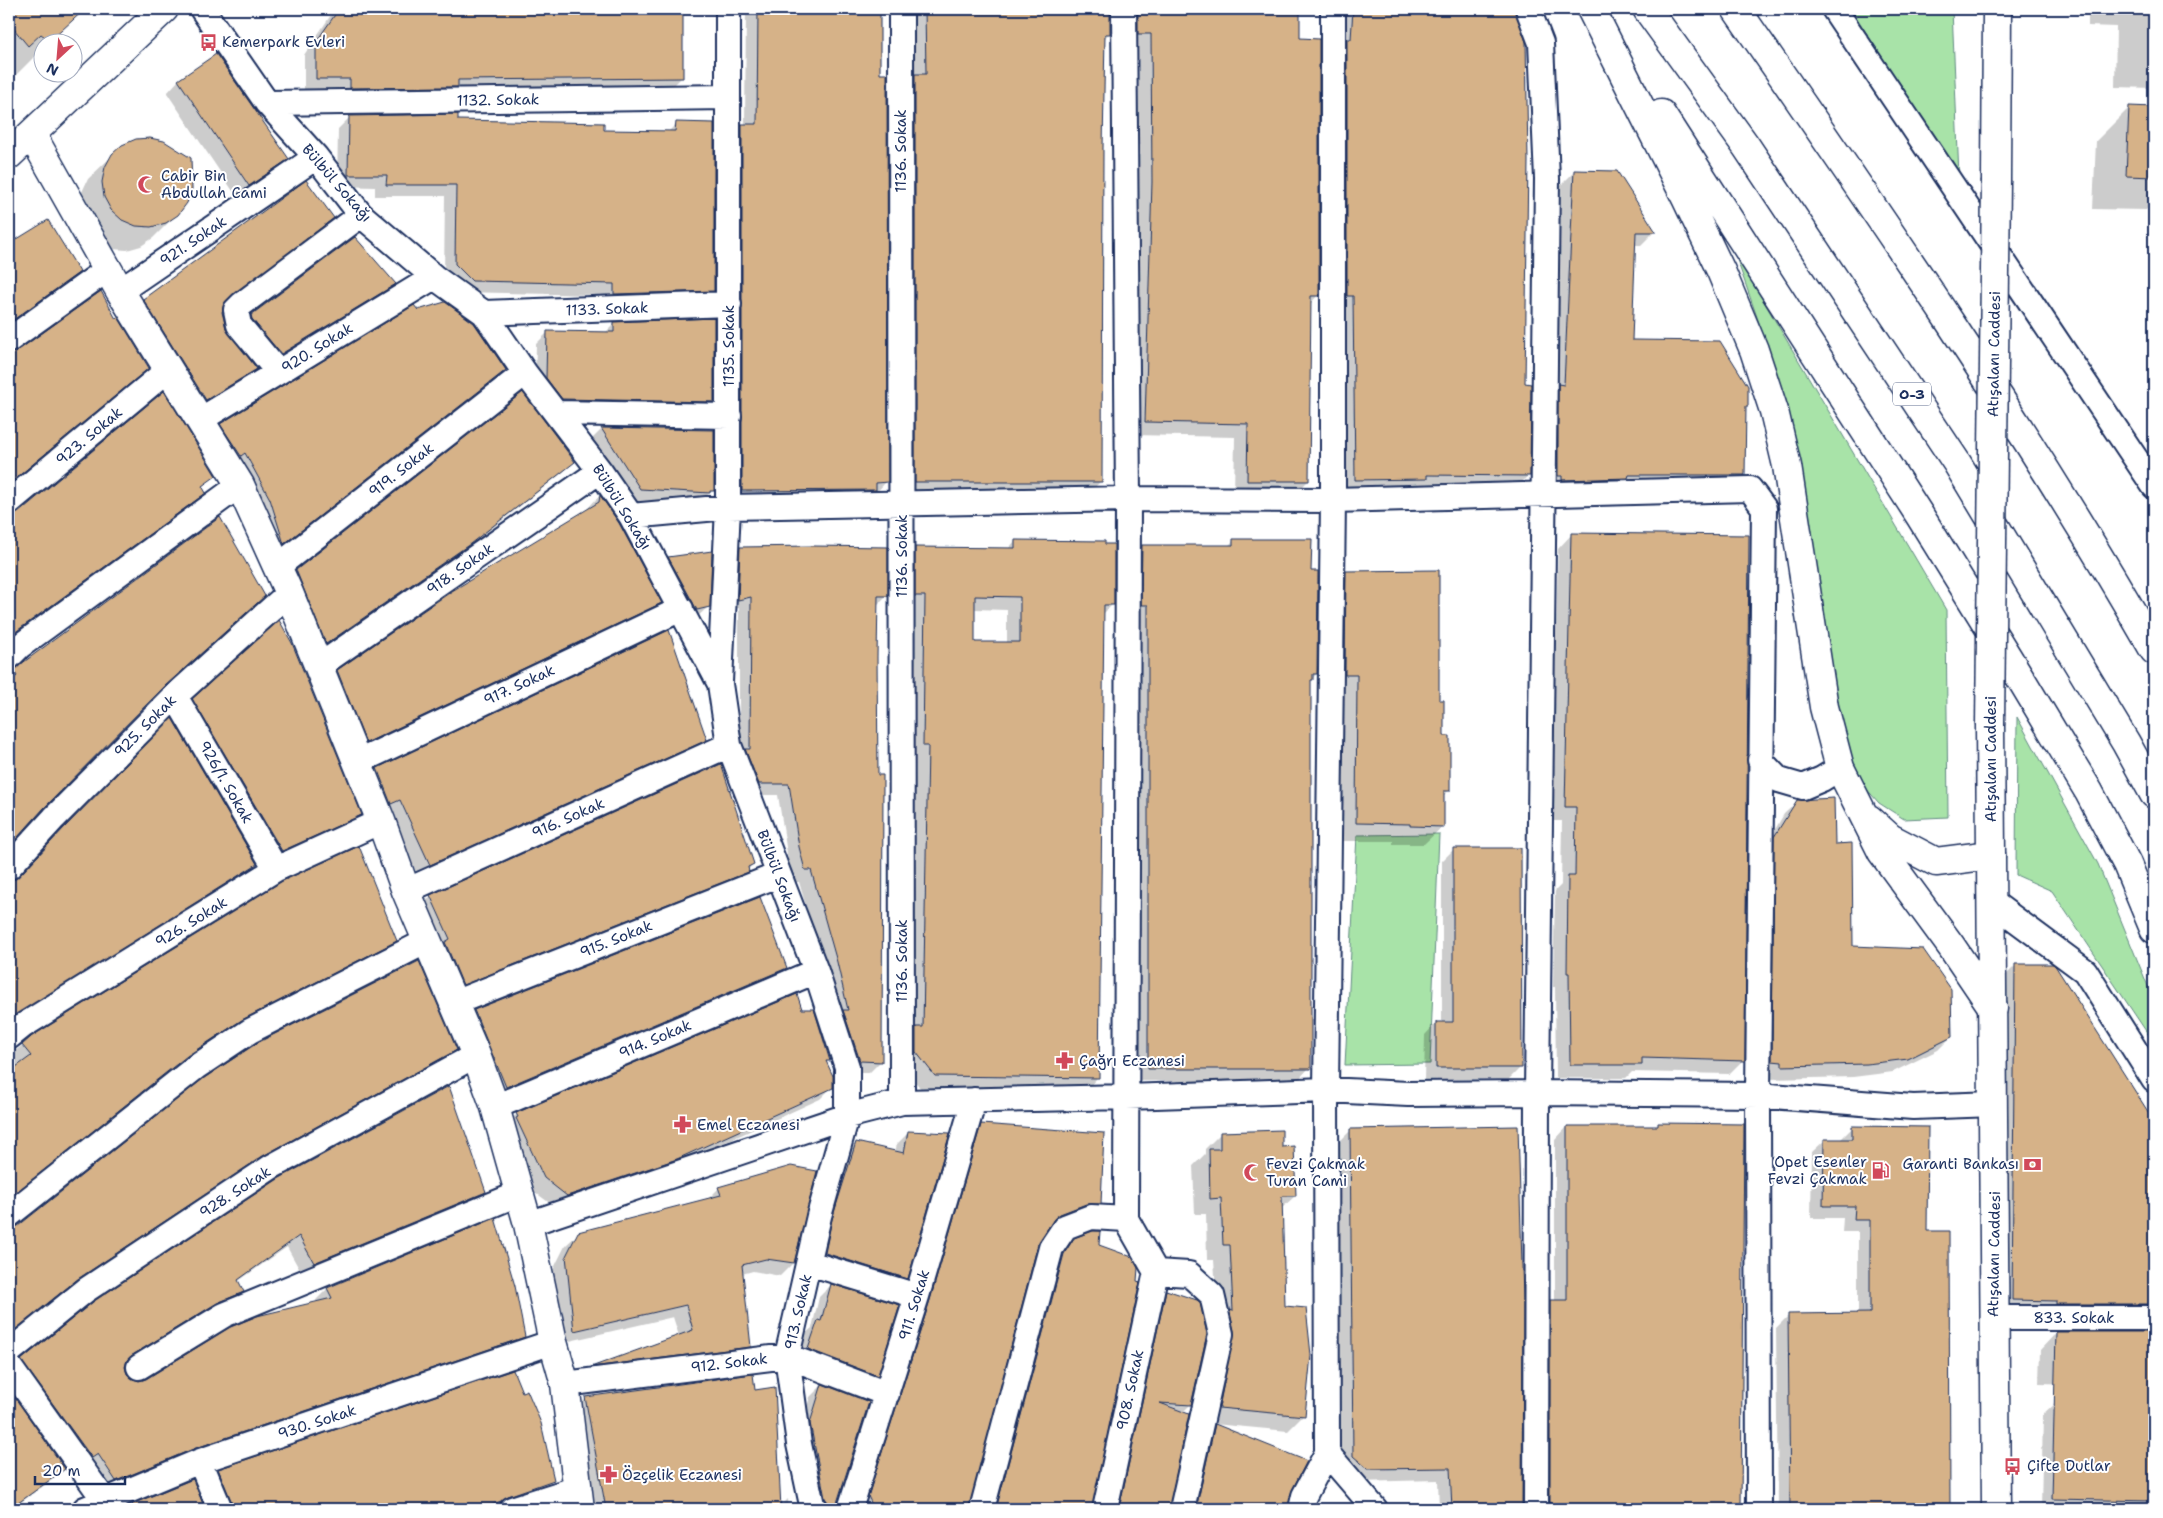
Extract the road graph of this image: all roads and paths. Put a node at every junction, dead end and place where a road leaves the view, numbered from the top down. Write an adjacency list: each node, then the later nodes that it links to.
1 (164, 9): 15 (main road)
2 (202, 9): 14 (street, Bülbül Sokağı)
3 (728, 9): 13 (street, 1135. Sokak)
4 (901, 9): 37 (street, 1136. Sokak)
5 (1124, 9): 34 (street)
6 (1332, 9): 35 (street)
7 (1528, 9): 33 (street)
8 (1591, 9): 53 (main road); 63 (main road)
9 (1647, 9): 54 (main road, O-3)
10 (1736, 9): 42 (main road)
11 (1834, 9): 32 (street)
12 (1997, 9): 57 (main road, Atışalanı Caddesi, bridge)
13 (728, 97): 14 (street, 1132. Sokak); 21 (street, 1135. Sokak)
14 (268, 103): 17 (street, Bülbül Sokağı)
15 (32, 135): 16 (main road); 20 (main road)
16 (9, 155)
17 (316, 157): 18 (street, Bülbül Sokağı); 20 (street, 921. Sokak)
18 (362, 215): 19 (street, Bülbül Sokağı); 25 (street)
19 (434, 277): 22 (street, Bülbül Sokağı); 25 (street, 920. Sokak)
20 (114, 280): 23 (street, 921. Sokak); 24 (main road)
21 (729, 304): 22 (street, 1133. Sokak); 28 (street, 1135. Sokak)
22 (484, 313): 26 (street, Bülbül Sokağı)
23 (9, 340)
24 (169, 369): 29 (main road); 36 (street, 923. Sokak)
25 (278, 372): 29 (street, 920. Sokak)
26 (525, 373): 27 (street, Bülbül Sokağı); 40 (street, 919. Sokak)
27 (556, 413): 28 (street); 30 (street, Bülbül Sokağı)
28 (728, 416): 38 (street, 1135. Sokak)
29 (200, 420): 31 (main road)
30 (600, 471): 39 (street, Bülbül Sokağı); 47 (street, 918. Sokak)
31 (240, 485): 40 (main road); 46 (street)
32 (2154, 486)
33 (1544, 495): 35 (street); 51 (street); 72 (street)
34 (1128, 499): 35 (street); 37 (street); 74 (street)
35 (1333, 500): 71 (street)
36 (9, 502)
37 (902, 505): 38 (street); 76 (street, 1136. Sokak)
38 (728, 507): 39 (street); 48 (street, 1135. Sokak)
39 (631, 516): 43 (street, Bülbül Sokağı)
40 (277, 567): 41 (main road)
41 (289, 593): 47 (main road); 49 (street, 925. Sokak)
42 (2124, 598): 44 (main road); 45 (main road)
43 (681, 609): 48 (street, Bülbül Sokağı); 52 (street, 917. Sokak)
44 (2154, 639)
45 (2154, 650)
46 (9, 657)
47 (319, 666): 52 (main road)
48 (720, 684): 50 (street, Bülbül Sokağı)
49 (175, 696): 58 (street, 925. Sokak); 59 (street, 926/1. Sokak)
50 (729, 745): 60 (street, Bülbül Sokağı); 61 (street, 916. Sokak)
51 (1760, 760): 53 (street); 73 (street)
52 (358, 762): 56 (main road)
53 (1840, 768): 55 (main road)
54 (2154, 794)
55 (1862, 812): 57 (main road); 67 (main road)
56 (381, 821): 59 (street, 926. Sokak); 61 (main road)
57 (1991, 855): 62 (main road, Atışalanı Caddesi)
58 (9, 867)
59 (276, 869): 68 (street, 926. Sokak)
60 (778, 875): 65 (street, Bülbül Sokağı); 66 (street, 915. Sokak)
61 (406, 891): 64 (main road)
62 (1992, 902): 67 (main road, Atışalanı Caddesi); 70 (street)
63 (2154, 929)
64 (427, 941): 66 (main road); 81 (street)
65 (816, 971): 78 (street, 914. Sokak); 79 (street, Bülbül Sokağı)
66 (454, 1003): 69 (main road)
67 (1993, 1008): 77 (main road, Atışalanı Caddesi)
68 (9, 1037)
69 (476, 1055): 78 (main road); 90 (street, 928. Sokak)
70 (2154, 1080)
71 (1326, 1090): 72 (street); 74 (street); 96 (street)
72 (1538, 1093): 73 (street); 109 (street)
73 (1758, 1095): 77 (street); 110 (street)
74 (1127, 1097): 75 (street); 82 (street)
75 (974, 1100): 76 (street); 86 (street, 911. Sokak)
76 (902, 1102): 79 (street)
77 (1994, 1104): 87 (main road, Atışalanı Caddesi)
78 (495, 1107): 80 (main road)
79 (847, 1116): 83 (street); 84 (street, 913. Sokak)
80 (518, 1194): 83 (main road); 93 (street)
81 (9, 1214)
82 (1126, 1219): 85 (street); 104 (street)
83 (528, 1224): 89 (main road)
84 (809, 1263): 86 (street); 91 (street, 913. Sokak)
85 (1156, 1272): 105 (street, 908. Sokak); 106 (street)
86 (917, 1296): 95 (street, 911. Sokak)
87 (1993, 1318): 88 (street, 833. Sokak); 111 (main road, Atışalanı Caddesi)
88 (2154, 1318)
89 (553, 1342): 94 (main road); 97 (street, 930. Sokak)
90 (9, 1352)
91 (788, 1356): 94 (street, 912. Sokak); 95 (street, 912. Sokak); 102 (street, 913. Sokak)
92 (9, 1366): 99 (street)
93 (138, 1368)
94 (565, 1384): 98 (main road)
95 (887, 1394): 103 (street, 911. Sokak)
96 (1327, 1453): 107 (street); 108 (street)
97 (200, 1461): 99 (street, 930. Sokak); 100 (street)
98 (579, 1498): 101 (street)
99 (95, 1505)
100 (220, 1509)
101 (512, 1509)
102 (816, 1509)
103 (850, 1509)
104 (982, 1509)
105 (1105, 1509)
106 (1182, 1509)
107 (1301, 1509)
108 (1375, 1509)
109 (1536, 1509)
110 (1759, 1509)
111 (1996, 1509)

